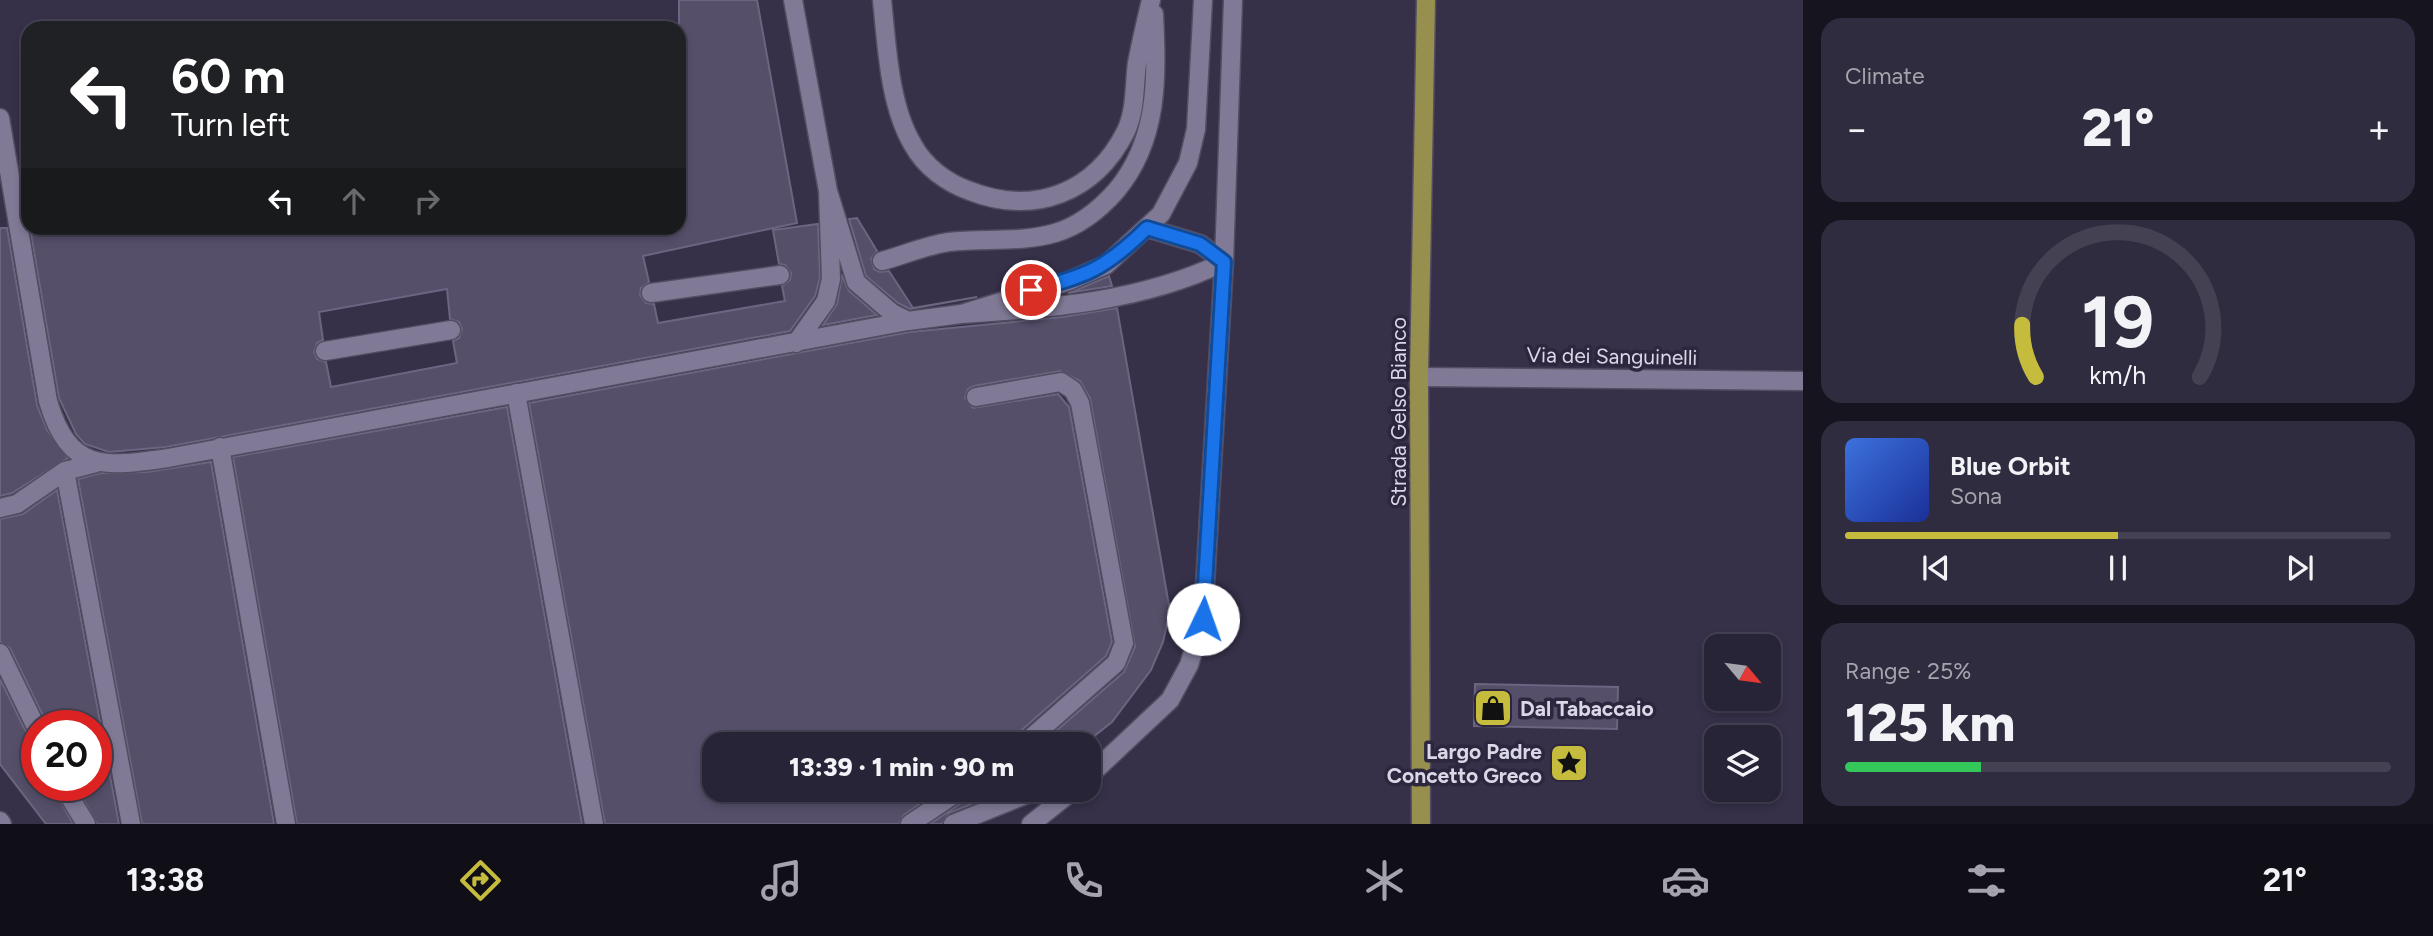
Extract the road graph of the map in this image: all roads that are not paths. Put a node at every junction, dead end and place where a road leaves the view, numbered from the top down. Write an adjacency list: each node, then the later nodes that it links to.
1 (793, 0): 8 (street)
2 (882, 0): 3 (street)
3 (1152, 0): 10 (street)
4 (1203, 0): 9 (street)
5 (1233, 0): 11 (street)
6 (1426, 0): 19 (main road, Strada Gelso Bianco)
7 (0, 118): 24 (street)
8 (828, 191): 15 (street); 17 (street)
9 (1147, 228): 11 (street); 14 (street)
10 (882, 261)
11 (1224, 262): 14 (street); 30 (street)
12 (780, 275): 13 (street)
13 (651, 293)
14 (961, 314): 15 (street)
15 (908, 321): 17 (street)
16 (451, 330): 18 (street)
17 (796, 343): 21 (street)
18 (325, 351)
19 (1419, 377): 20 (street, Via dei Sanguinelli); 46 (main road, Strada Gelso Bianco)
20 (1803, 381)
21 (516, 393): 23 (street); 42 (street)
22 (976, 397): 29 (street)
23 (220, 447): 24 (street); 41 (street)
24 (96, 463): 25 (street)
25 (65, 471): 26 (street); 40 (street)
26 (0, 508)
27 (0, 653): 28 (street)
28 (28, 710)
29 (1038, 732)
30 (1132, 738): 31 (street); 32 (street)
31 (1101, 755)
32 (1101, 765)
33 (68, 801): 38 (street)
34 (71, 801): 39 (street)
35 (942, 802): 43 (street)
36 (1008, 802): 44 (street)
37 (1059, 802): 45 (street)
38 (76, 824)
39 (86, 824)
40 (131, 824)
41 (286, 824)
42 (594, 824)
43 (909, 824)
44 (953, 824)
45 (1031, 824)
46 (1421, 824)

